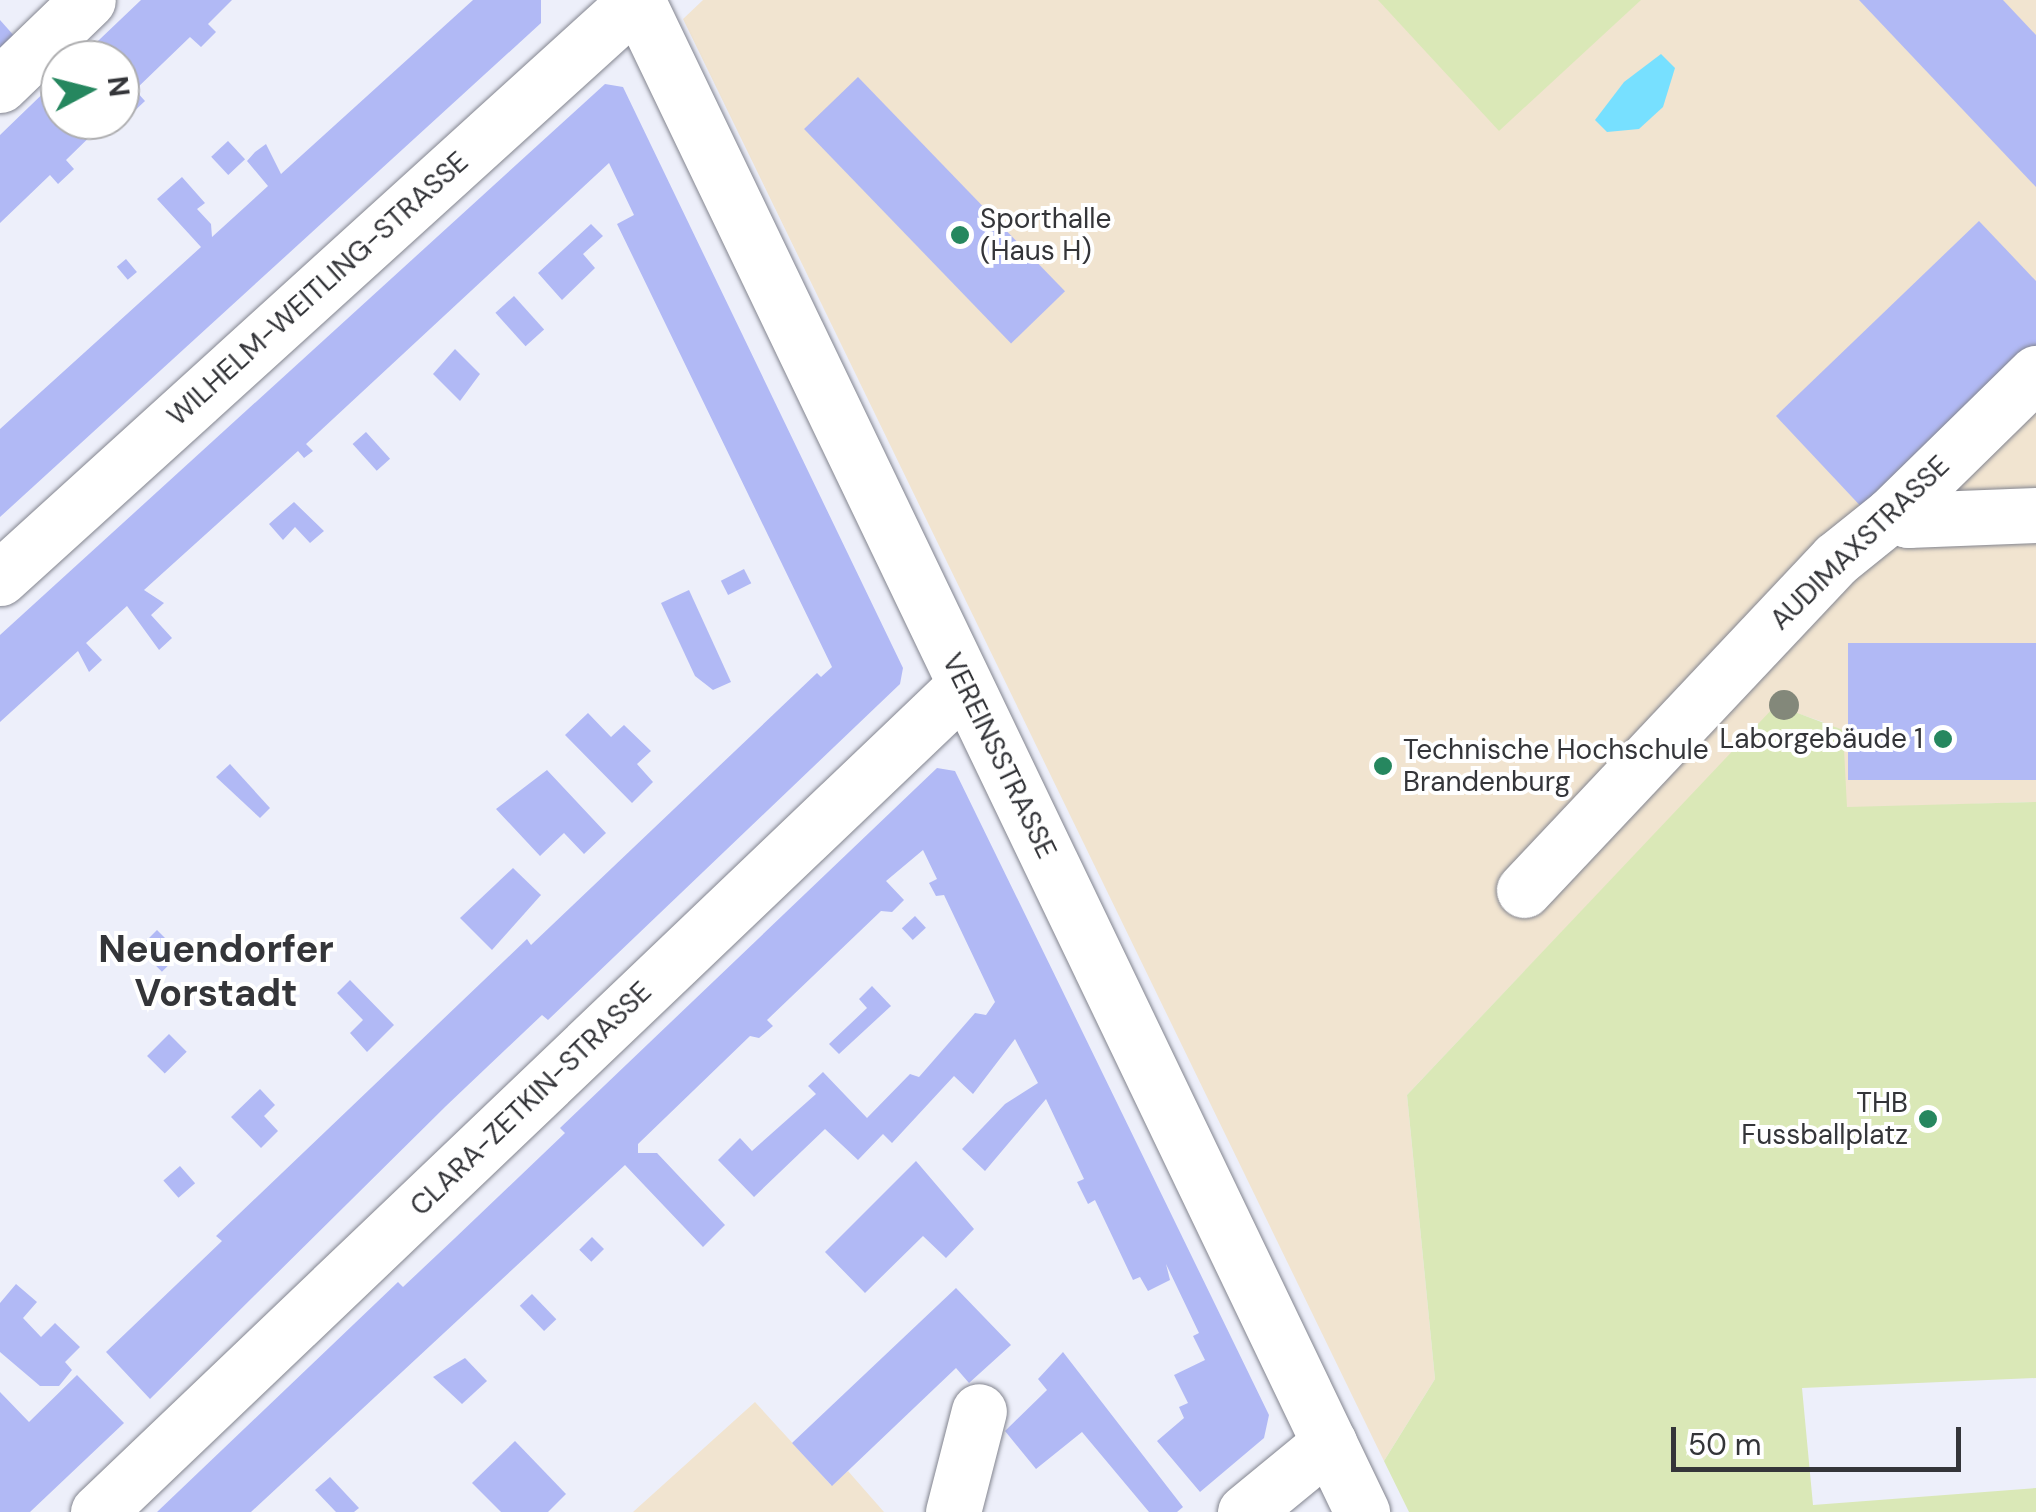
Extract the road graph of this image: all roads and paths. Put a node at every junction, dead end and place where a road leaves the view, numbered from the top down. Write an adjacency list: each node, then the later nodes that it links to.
1 (88, 0): 3 (street)
2 (650, 6): 7 (street, WILHELM-WEITLING-STRASSE); 8 (street, VEREINSSTRASSE)
3 (0, 85)
4 (2036, 373): 5 (street, AUDIMAXSTRASSE)
5 (1892, 514): 6 (street); 9 (street, AUDIMAXSTRASSE)
6 (2036, 515)
7 (0, 578)
8 (964, 686): 11 (street, VEREINSSTRASSE); 12 (street, CLARA-ZETKIN-STRASSE)
9 (1524, 890)
10 (978, 1411): 13 (street)
11 (1329, 1442): 14 (street); 15 (street, VEREINSSTRASSE)
12 (98, 1512)
13 (953, 1512)
14 (1245, 1512)
15 (1362, 1512)

